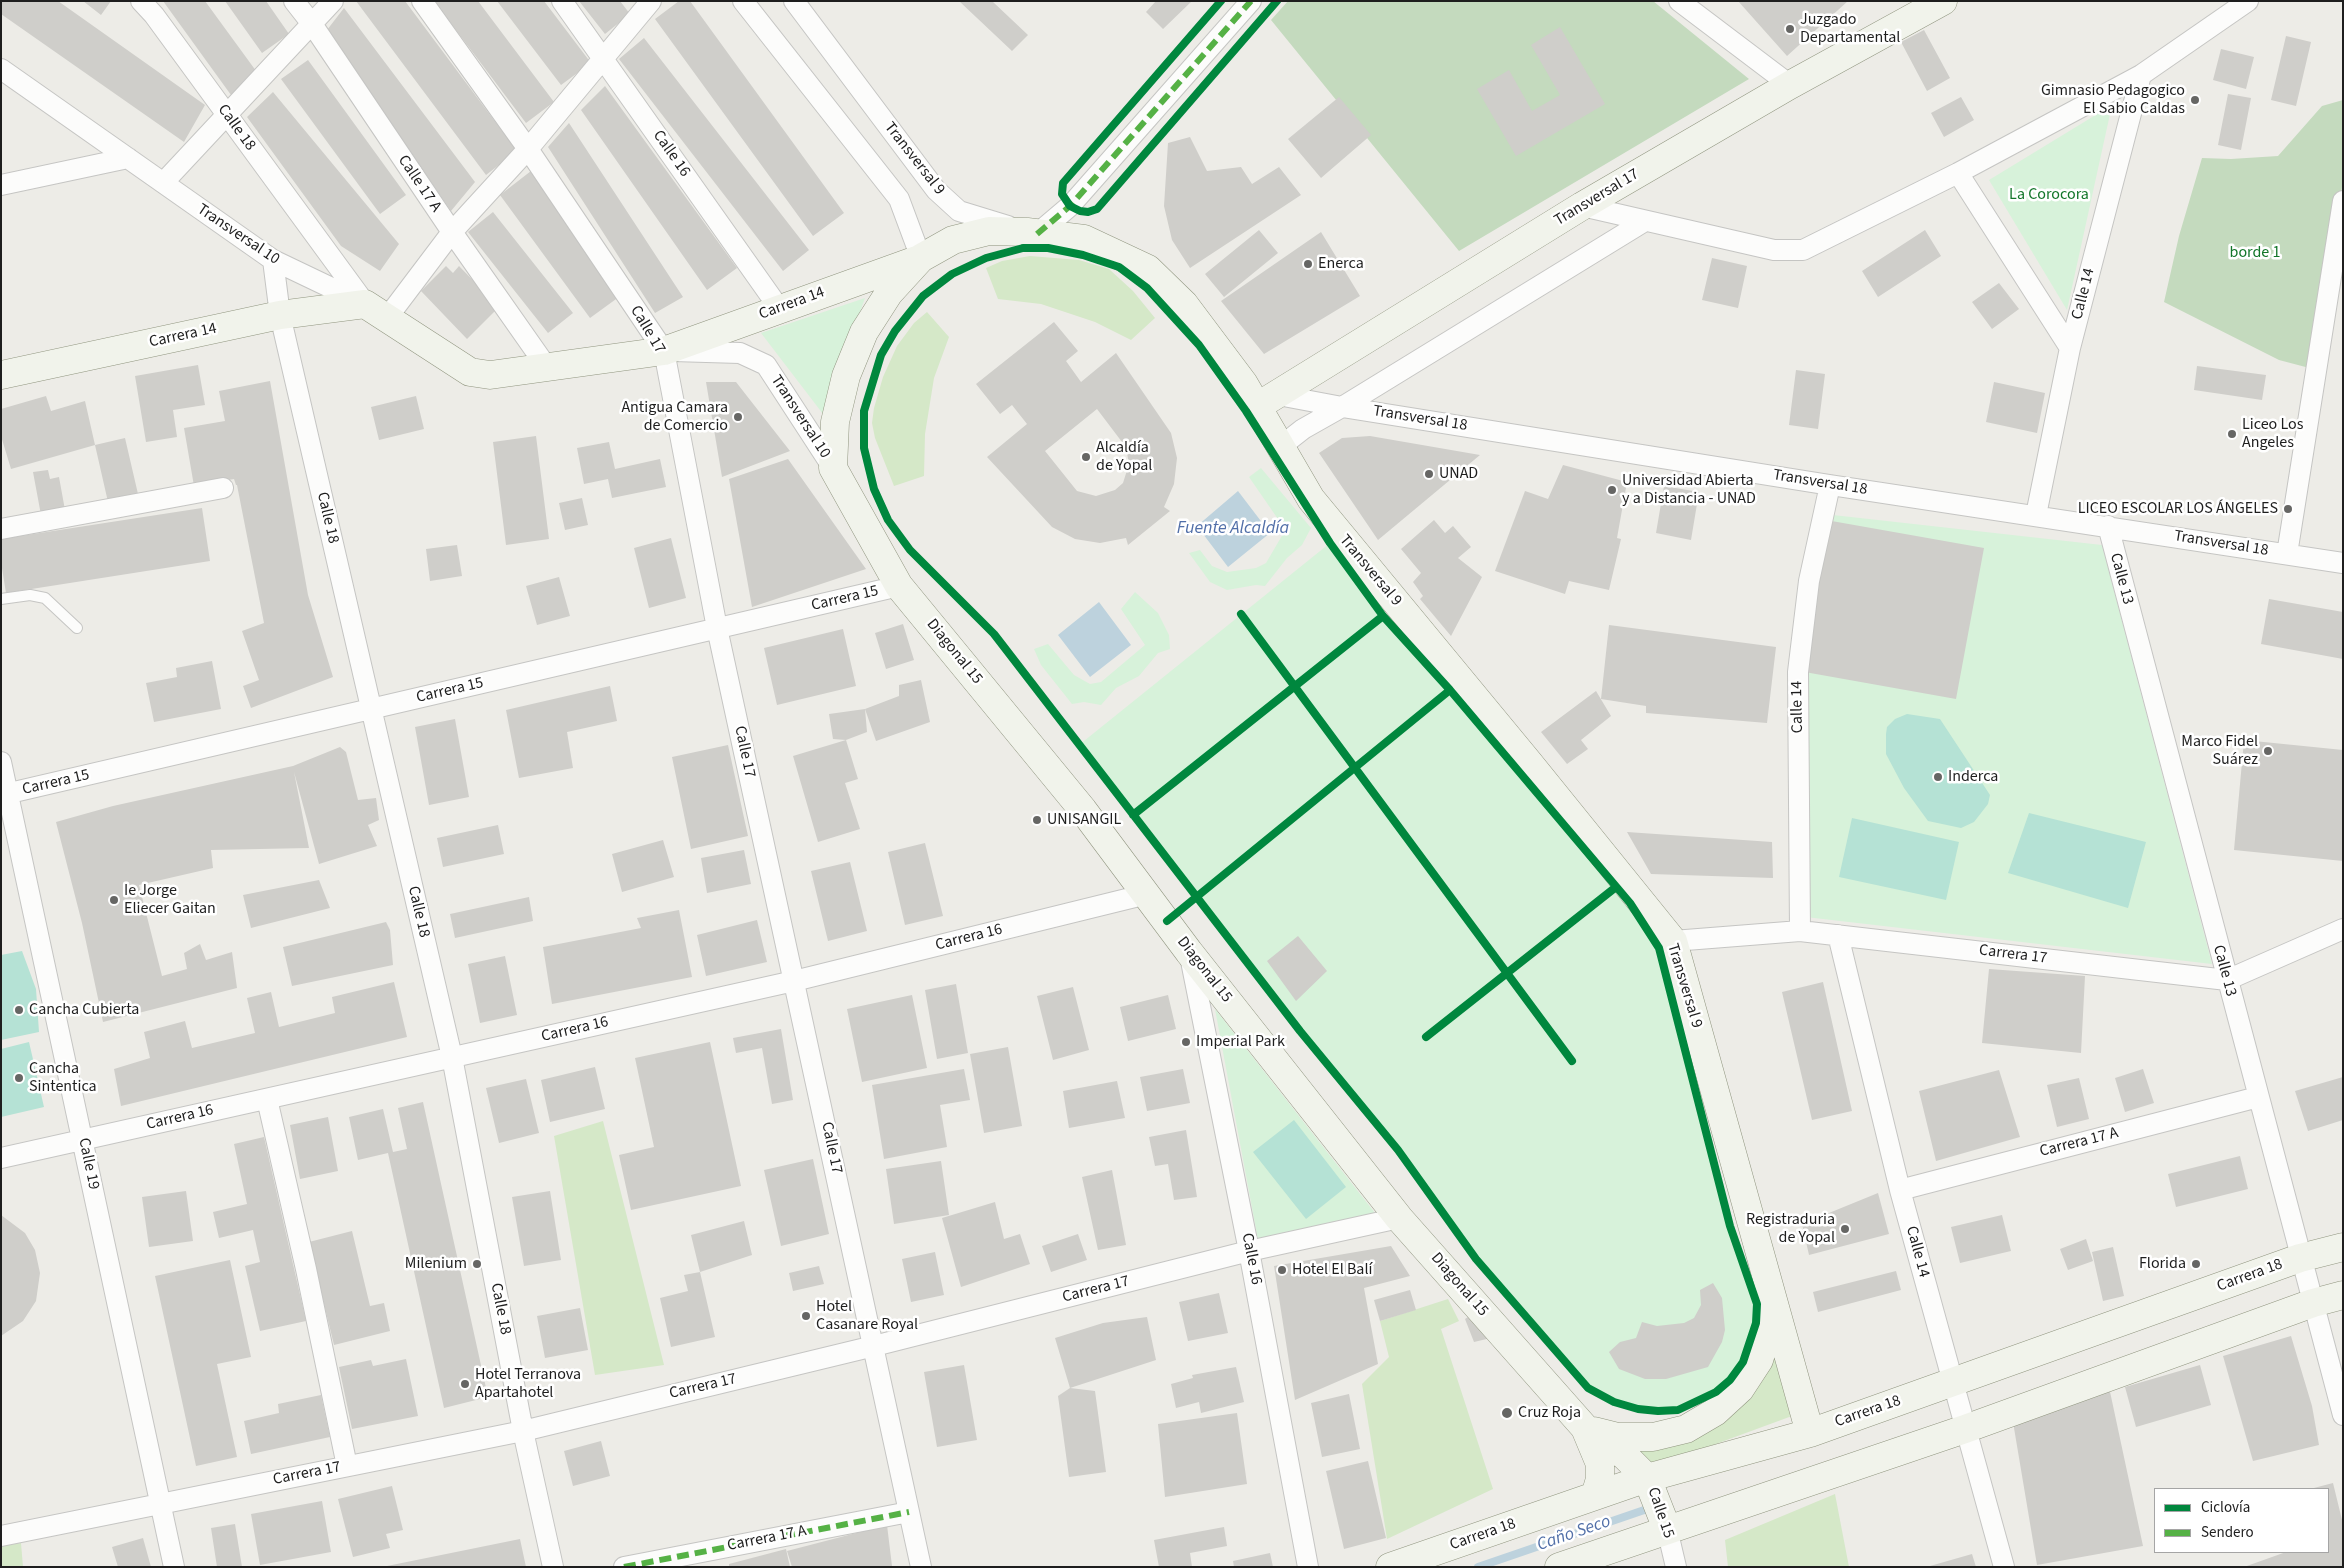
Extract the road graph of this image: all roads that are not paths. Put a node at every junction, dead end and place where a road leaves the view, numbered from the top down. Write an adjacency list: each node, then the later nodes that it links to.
1 (141, 1): 18 (street, Calle 18)
2 (294, 1): 13 (street, Calle 17 A)
3 (333, 1): 13 (street)
4 (422, 1): 19 (street, Calle 17)
5 (562, 1): 14 (street, Calle 16)
6 (651, 1): 14 (street)
7 (743, 1): 29 (street)
8 (794, 1): 28 (street, Transversal 9)
9 (1251, 1): 28 (street)
10 (1679, 1): 17 (street)
11 (1943, 1): 17 (street, Transversal 17)
12 (2248, 1): 16 (street)
13 (312, 24): 18 (street); 27 (street, Calle 17 A)
14 (604, 59): 19 (street); 31 (street, Calle 16)
15 (1, 69): 20 (street, Transversal 10)
16 (2141, 75): 21 (street); 34 (street, Calle 14)
17 (1790, 85): 25 (street, Transversal 17)
18 (226, 115): 22 (street); 32 (street, Calle 18)
19 (528, 149): 27 (street); 35 (street, Calle 17)
20 (128, 158): 22 (street, Transversal 10); 23 (street)
21 (1958, 173): 26 (street); 34 (street)
22 (163, 183): 30 (street, Transversal 10)
23 (1, 185)
24 (2343, 201): 49 (street)
25 (1582, 206): 26 (street); 40 (street, Transversal 17)
26 (1645, 221): 41 (street)
27 (452, 232): 32 (street); 37 (street, Calle 17 A)
28 (1032, 233): 29 (street); 40 (street, Transversal 9)
29 (921, 258): 31 (street, Carrera 14); 43 (street)
30 (272, 260): 32 (street, Transversal 10); 33 (street, Calle 18)
31 (779, 308): 35 (street, Carrera 14)
32 (376, 311): 33 (street, Carrera 14); 39 (street, Transversal 10)
33 (280, 315): 38 (street, Carrera 14); 55 (street, Calle 18)
34 (2070, 348): 46 (street, Calle 14)
35 (664, 351): 36 (street, Carrera 14); 37 (street, Carrera 14); 54 (street, Calle 17)
36 (740, 354): 43 (street, Transversal 10)
37 (546, 366): 39 (street, Carrera 14)
38 (1, 375)
39 (490, 375)
40 (1268, 401): 41 (street, Transversal 18); 42 (street, Transversal 9)
41 (1342, 407): 42 (street); 44 (street, Transversal 18)
42 (1280, 447): 62 (street, Transversal 9)
43 (833, 468): 51 (street, Diagonal 15)
44 (1830, 485): 46 (street, Transversal 18); 60 (street, Calle 14)
45 (223, 488): 48 (street)
46 (2036, 515): 47 (street, Transversal 18)
47 (2108, 526): 49 (street, Transversal 18); 64 (street, Calle 13)
48 (1, 529)
49 (2287, 554): 50 (street, Transversal 18)
50 (2343, 563)
51 (899, 586): 54 (street, Carrera 15); 58 (street, Diagonal 15)
52 (1, 599): 53 (lane)
53 (77, 628)
54 (718, 628): 55 (street, Carrera 15); 65 (street, Calle 17)
55 (371, 709): 57 (street, Carrera 15); 66 (street, Calle 18)
56 (1, 762): 57 (street, Calle 19)
57 (5, 794): 69 (street, Calle 19)
58 (1147, 894): 63 (street, Diagonal 15); 65 (street, Carrera 16)
59 (2343, 928): 64 (street)
60 (1800, 931): 61 (street, Carrera 17); 62 (street, Carrera 17)
61 (1838, 935): 64 (street, Carrera 17); 71 (street, Calle 14)
62 (1673, 941): 76 (street, Transversal 9)
63 (1189, 952): 72 (street, Diagonal 15); 74 (street, Calle 16)
64 (2227, 980): 67 (street, Calle 13)
65 (794, 981): 66 (street, Carrera 16); 79 (street, Calle 17)
66 (452, 1057): 68 (street, Carrera 16); 84 (street, Calle 18)
67 (2258, 1097): 71 (street, Carrera 17 A); 75 (street, Calle 13)
68 (267, 1099): 69 (street, Carrera 16); 86 (street)
69 (82, 1140): 70 (street, Carrera 16); 89 (street, Calle 19)
70 (1, 1158)
71 (1900, 1190): 80 (street, Calle 14)
72 (1400, 1218): 74 (street, Carrera 17); 83 (street, Diagonal 15)
73 (2343, 1247): 75 (street, Carrera 18)
74 (1250, 1251): 79 (street, Carrera 17); 97 (street, Calle 16)
75 (2302, 1263): 78 (street, Calle 13); 80 (street, Carrera 18)
76 (1771, 1293): 83 (street); 85 (street)
77 (2343, 1295): 78 (street)
78 (2311, 1298): 81 (street, Calle 13); 82 (street)
79 (874, 1346): 84 (street, Carrera 17); 90 (street, Calle 17)
80 (1953, 1385): 82 (street, Calle 14); 85 (street, Carrera 18)
81 (2343, 1415)
82 (1965, 1426): 91 (street); 101 (street, Calle 14)
83 (1585, 1428): 87 (street, Calle 15); 88 (street)
84 (523, 1430): 86 (street, Carrera 17); 94 (street, Calle 18)
85 (1810, 1433): 87 (street, Carrera 18)
86 (347, 1466): 89 (street, Carrera 17)
87 (1647, 1478): 88 (street, Carrera 18); 91 (street, Calle 15)
88 (1595, 1496): 98 (street, Carrera 18)
89 (161, 1504): 92 (street, Carrera 17); 93 (street, Calle 19)
90 (910, 1512): 95 (street, Carrera 17 A); 96 (street, Calle 17)
91 (1667, 1529): 99 (street); 100 (street, Calle 15)
92 (1, 1536)
93 (174, 1567)
94 (553, 1567)
95 (624, 1567)
96 (921, 1567)
97 (1308, 1567)
98 (1390, 1567)
99 (1559, 1567)
100 (1676, 1567)
101 (2004, 1567)

